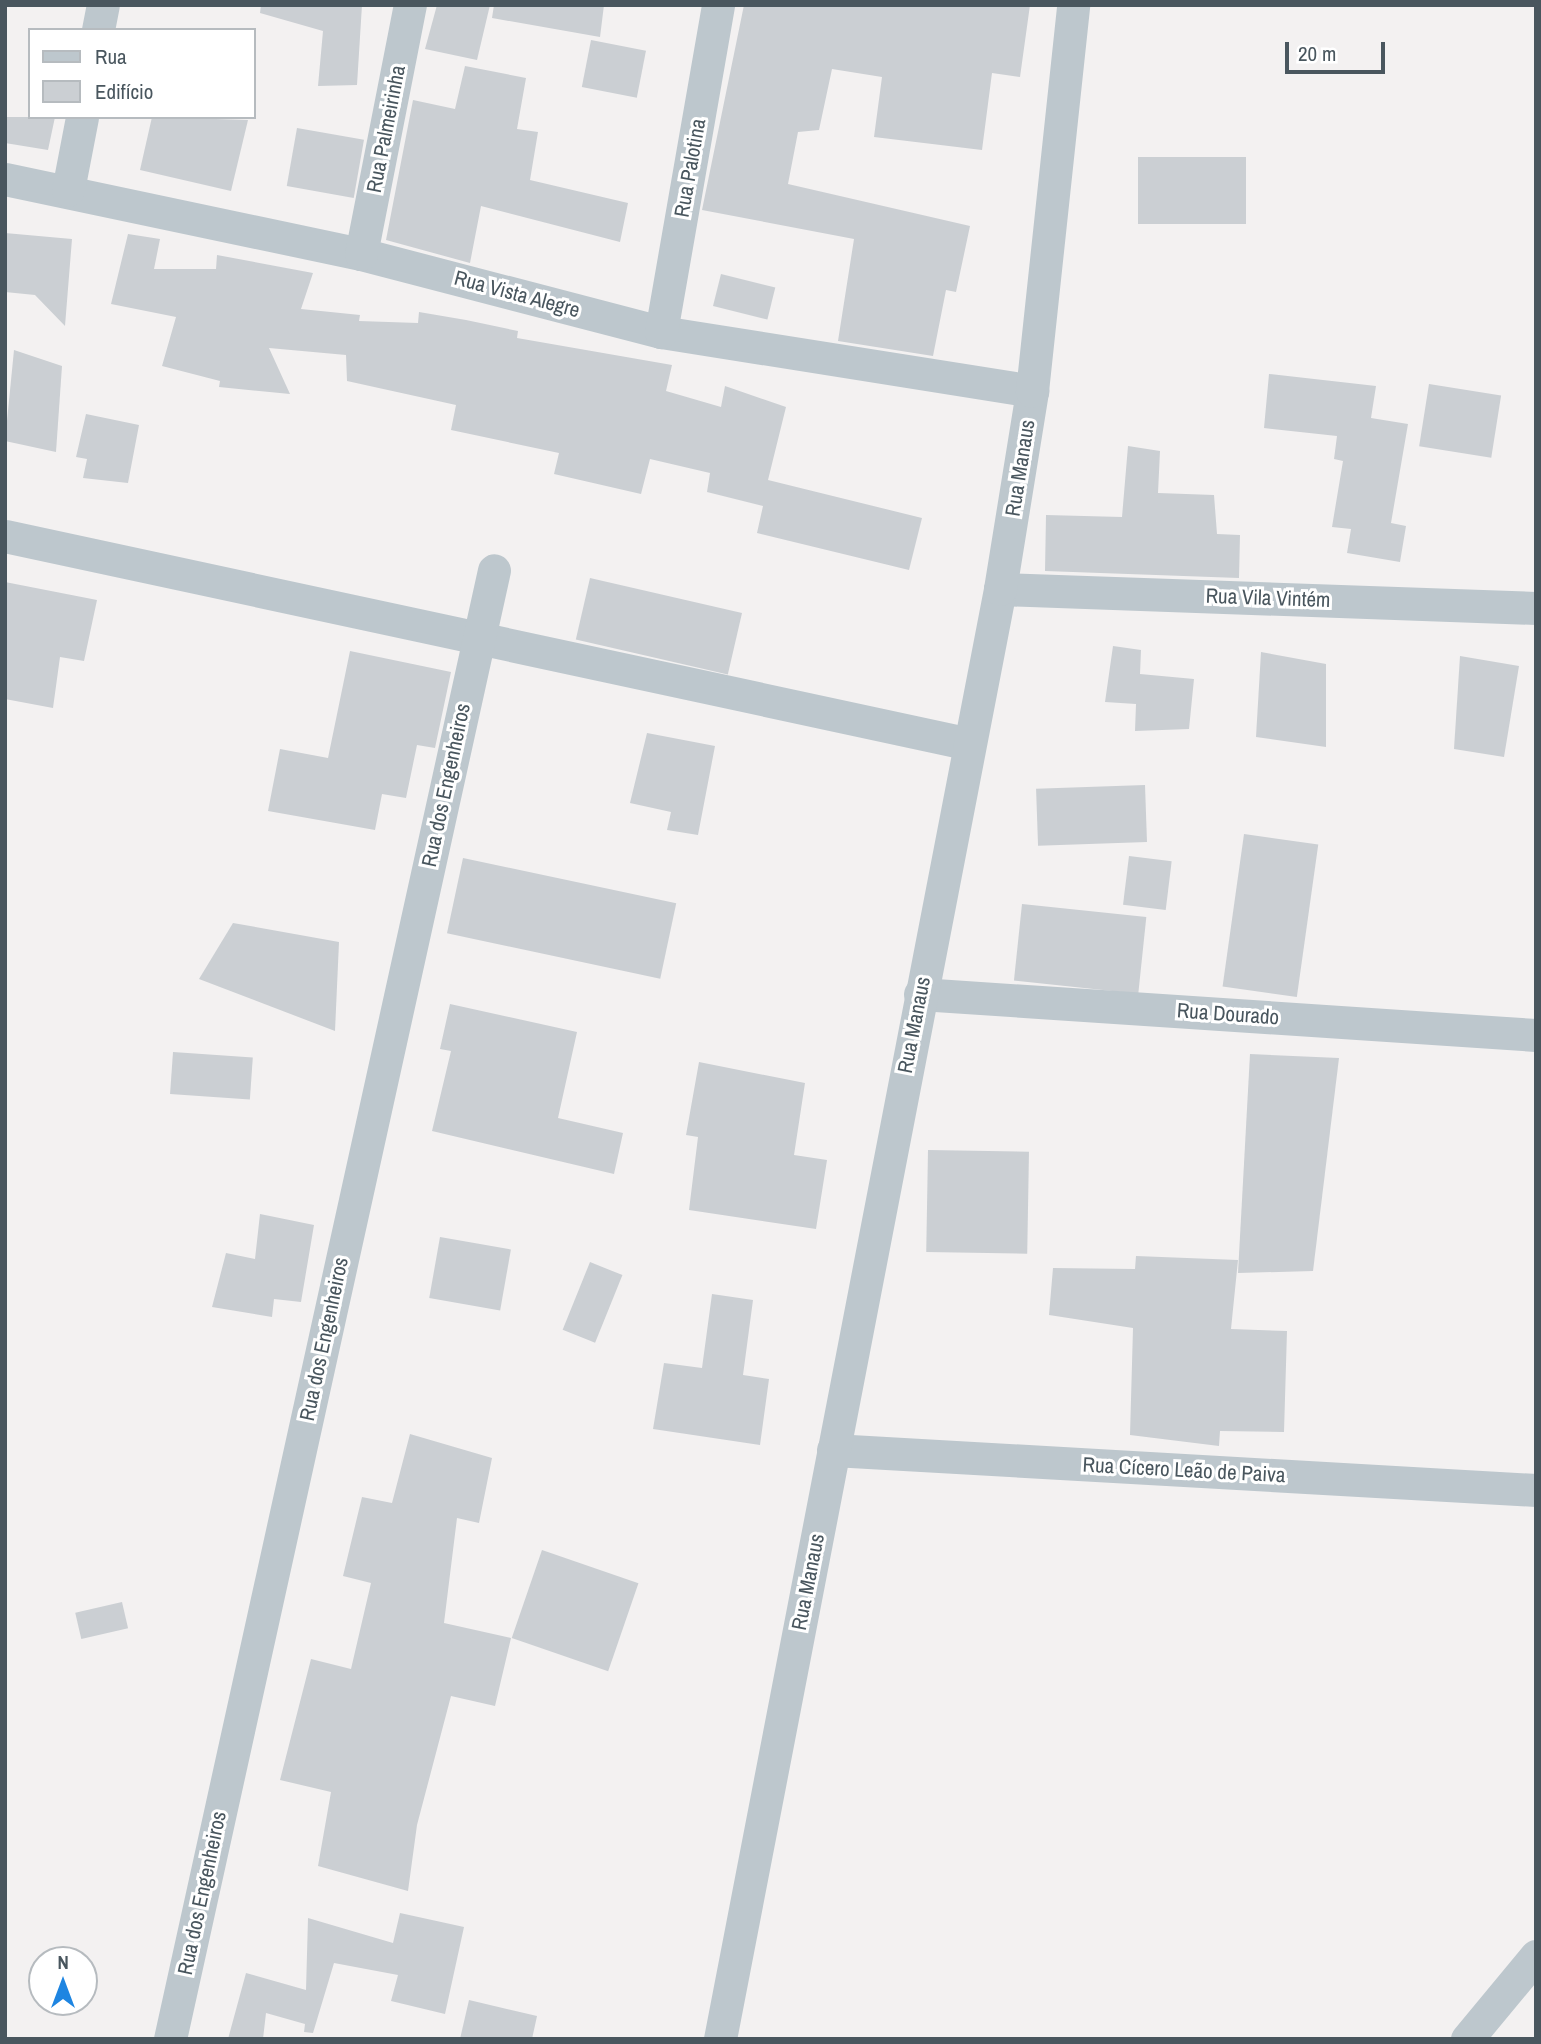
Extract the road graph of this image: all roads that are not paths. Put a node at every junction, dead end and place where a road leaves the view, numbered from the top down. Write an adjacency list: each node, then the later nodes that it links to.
1 (103, 5): 5 (street)
2 (410, 5): 9 (street, Rua Palmeirinha)
3 (718, 5): 10 (street, Rua Palotina)
4 (1073, 5): 11 (street, Rua Manaus)
5 (98, 28)
6 (82, 119): 8 (street)
7 (5, 179): 8 (street, Rua Vista Alegre)
8 (68, 190): 9 (street, Rua Vista Alegre)
9 (361, 254): 10 (street, Rua Vista Alegre)
10 (661, 332): 11 (street, Rua Vista Alegre)
11 (1032, 391): 14 (street, Rua Manaus)
12 (5, 537): 16 (street)
13 (494, 570): 16 (street, Rua dos Engenheiros)
14 (1000, 589): 15 (street, Rua Vila Vintém); 17 (street, Rua Manaus)
15 (1536, 608)
16 (478, 640): 17 (street); 23 (street, Rua dos Engenheiros)
17 (967, 743): 18 (street, Rua Manaus)
18 (920, 994): 19 (street, Rua Dourado); 20 (street, Rua Manaus)
19 (1536, 1035)
20 (833, 1450): 21 (street, Rua Cícero Leão de Paiva); 24 (street, Rua Manaus)
21 (1536, 1490)
22 (1536, 1956): 25 (street)
23 (170, 2039)
24 (720, 2039)
25 (1467, 2039)

